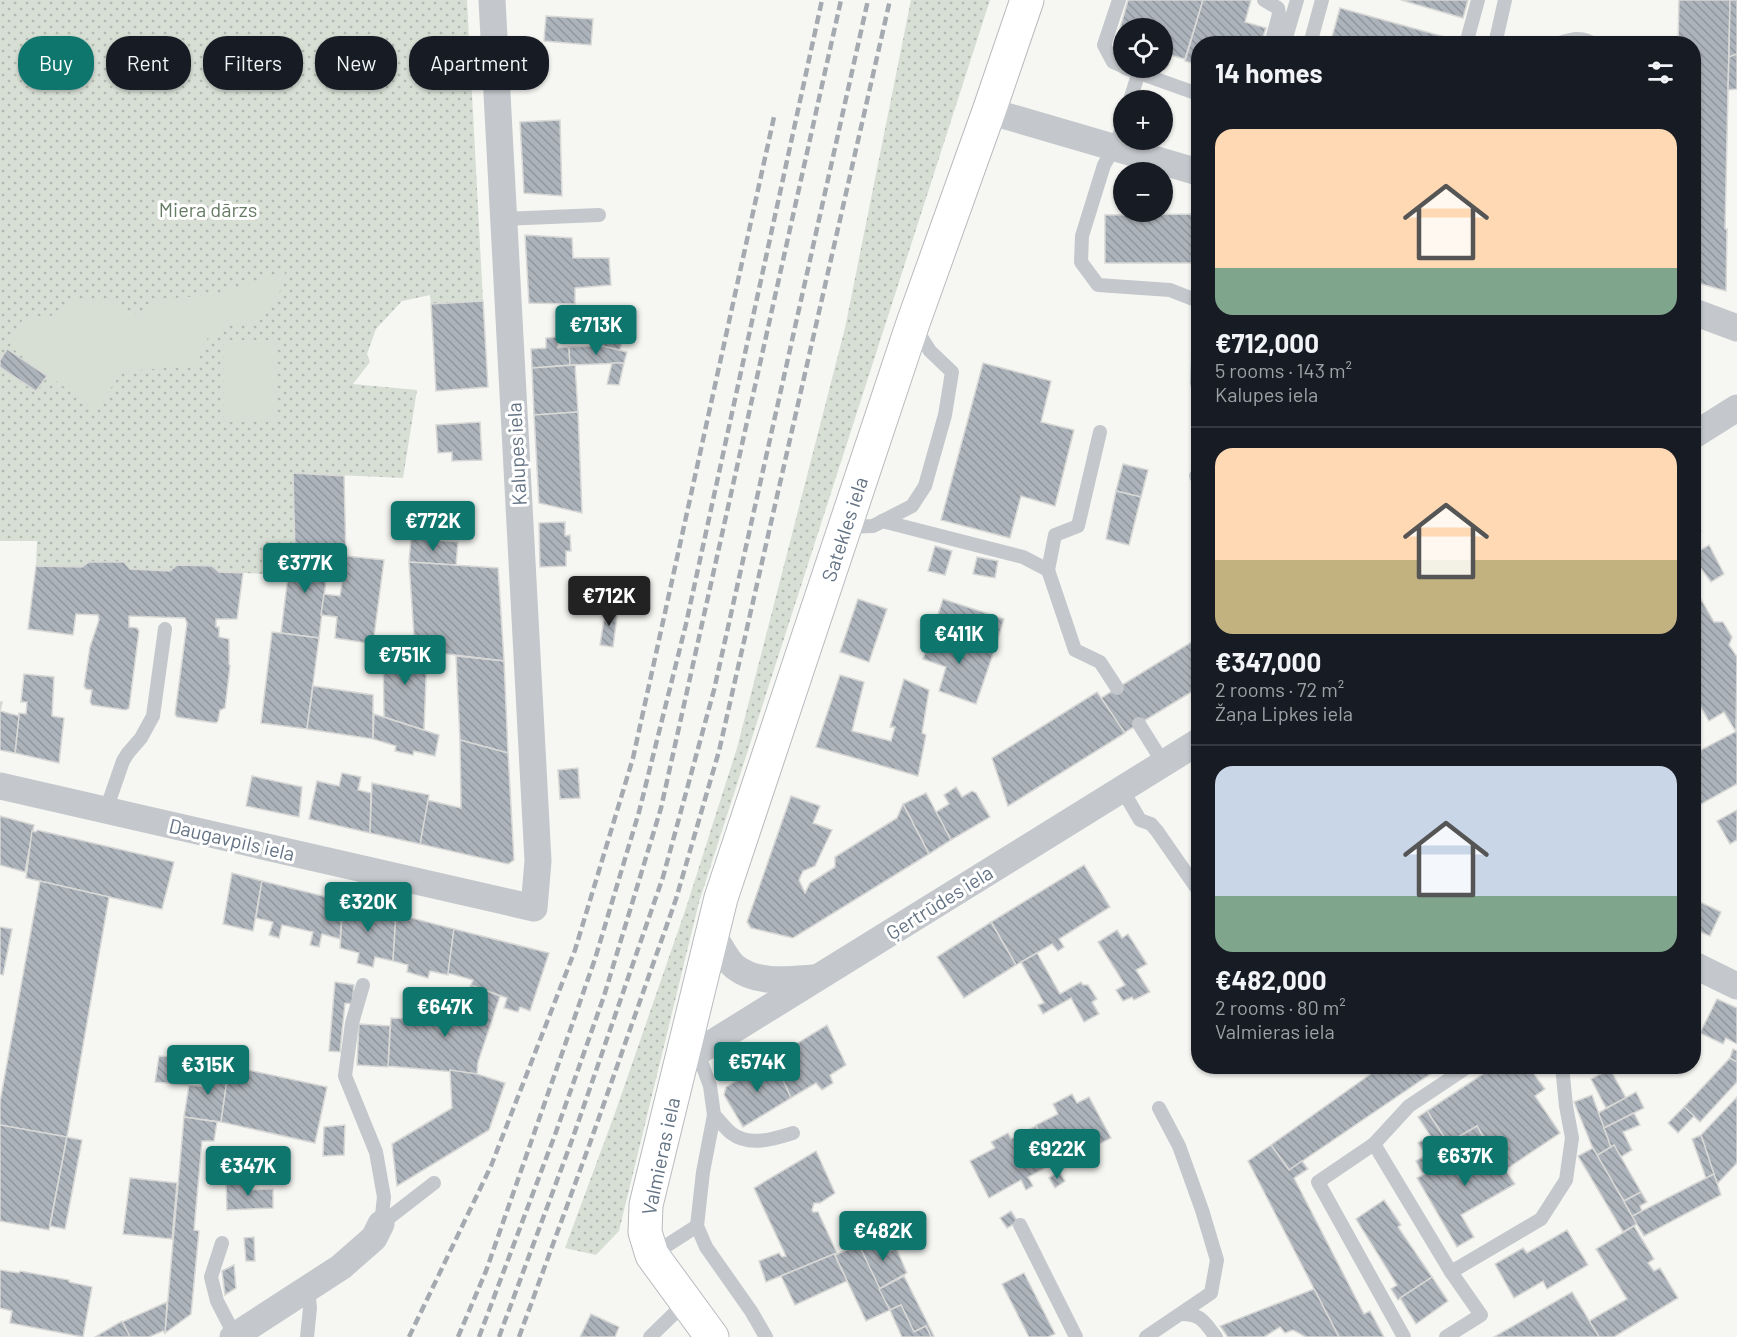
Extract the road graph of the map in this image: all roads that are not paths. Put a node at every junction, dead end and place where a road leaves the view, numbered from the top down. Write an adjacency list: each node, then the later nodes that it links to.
1 (492, 0): 25 (street, Kalupes iela)
2 (1027, 0): 19 (main road, Satekles iela)
3 (1119, 0): 9 (lane)
4 (1264, 0): 11 (lane)
5 (1297, 0): 12 (lane)
6 (1322, 0): 13 (lane)
7 (1478, 0): 14 (lane)
8 (1505, 0): 15 (lane)
9 (1113, 18)
10 (1113, 18): 16 (lane)
11 (1273, 36)
12 (1286, 36)
13 (1312, 36)
14 (1468, 36)
15 (1497, 36)
16 (1113, 62)
17 (1169, 78): 18 (lane)
18 (1191, 90)
19 (989, 111): 20 (street); 28 (main road, Satekles iela)
20 (1113, 135)
21 (1113, 148): 26 (lane)
22 (1150, 150): 23 (street)
23 (1191, 169)
24 (599, 215): 25 (lane)
25 (503, 219): 45 (street, Kalupes iela)
26 (1191, 298)
27 (1701, 315): 29 (street)
28 (913, 323): 33 (lane); 34 (main road, Satekles iela)
29 (1737, 328)
30 (1737, 408): 31 (street)
31 (1701, 431)
32 (1100, 432): 35 (lane)
33 (882, 521): 34 (lane); 35 (lane)
34 (845, 527): 46 (main road, Satekles iela)
35 (1048, 570): 37 (lane)
36 (165, 629): 43 (lane)
37 (1117, 688)
38 (1139, 724): 40 (lane)
39 (1191, 747): 40 (street, Ģertrūdes iela)
40 (1164, 764): 42 (street, Ģertrūdes iela)
41 (0, 786): 43 (street, Daugavpils iela)
42 (1123, 791): 44 (lane); 48 (street, Ģertrūdes iela)
43 (106, 810): 45 (street, Daugavpils iela)
44 (1191, 880)
45 (534, 908)
46 (711, 931): 48 (street); 51 (main road, Satekles iela)
47 (1701, 968): 50 (street)
48 (817, 978): 51 (street, Ģertrūdes iela)
49 (363, 985): 59 (lane)
50 (1737, 986)
51 (689, 1058): 55 (lane); 63 (main road, Valmieras iela)
52 (1457, 1074): 57 (lane)
53 (1563, 1074): 64 (lane)
54 (1159, 1108): 67 (lane)
55 (714, 1115): 56 (lane); 61 (lane)
56 (793, 1133)
57 (1374, 1144): 64 (lane); 76 (lane)
58 (434, 1183): 59 (lane)
59 (381, 1224): 65 (street)
60 (1020, 1225): 73 (lane)
61 (697, 1226): 63 (lane); 72 (lane)
62 (222, 1243): 68 (lane)
63 (652, 1255): 66 (main road, Valmieras iela)
64 (1452, 1272): 77 (lane)
65 (308, 1289): 68 (street); 69 (lane)
66 (686, 1302): 70 (lane); 71 (main road, Valmieras iela)
67 (1181, 1314): 74 (lane); 75 (lane)
68 (234, 1336)
69 (307, 1337)
70 (650, 1337)
71 (712, 1337)
72 (766, 1337)
73 (1076, 1337)
74 (1146, 1337)
75 (1216, 1337)
76 (1404, 1337)
77 (1446, 1337)

